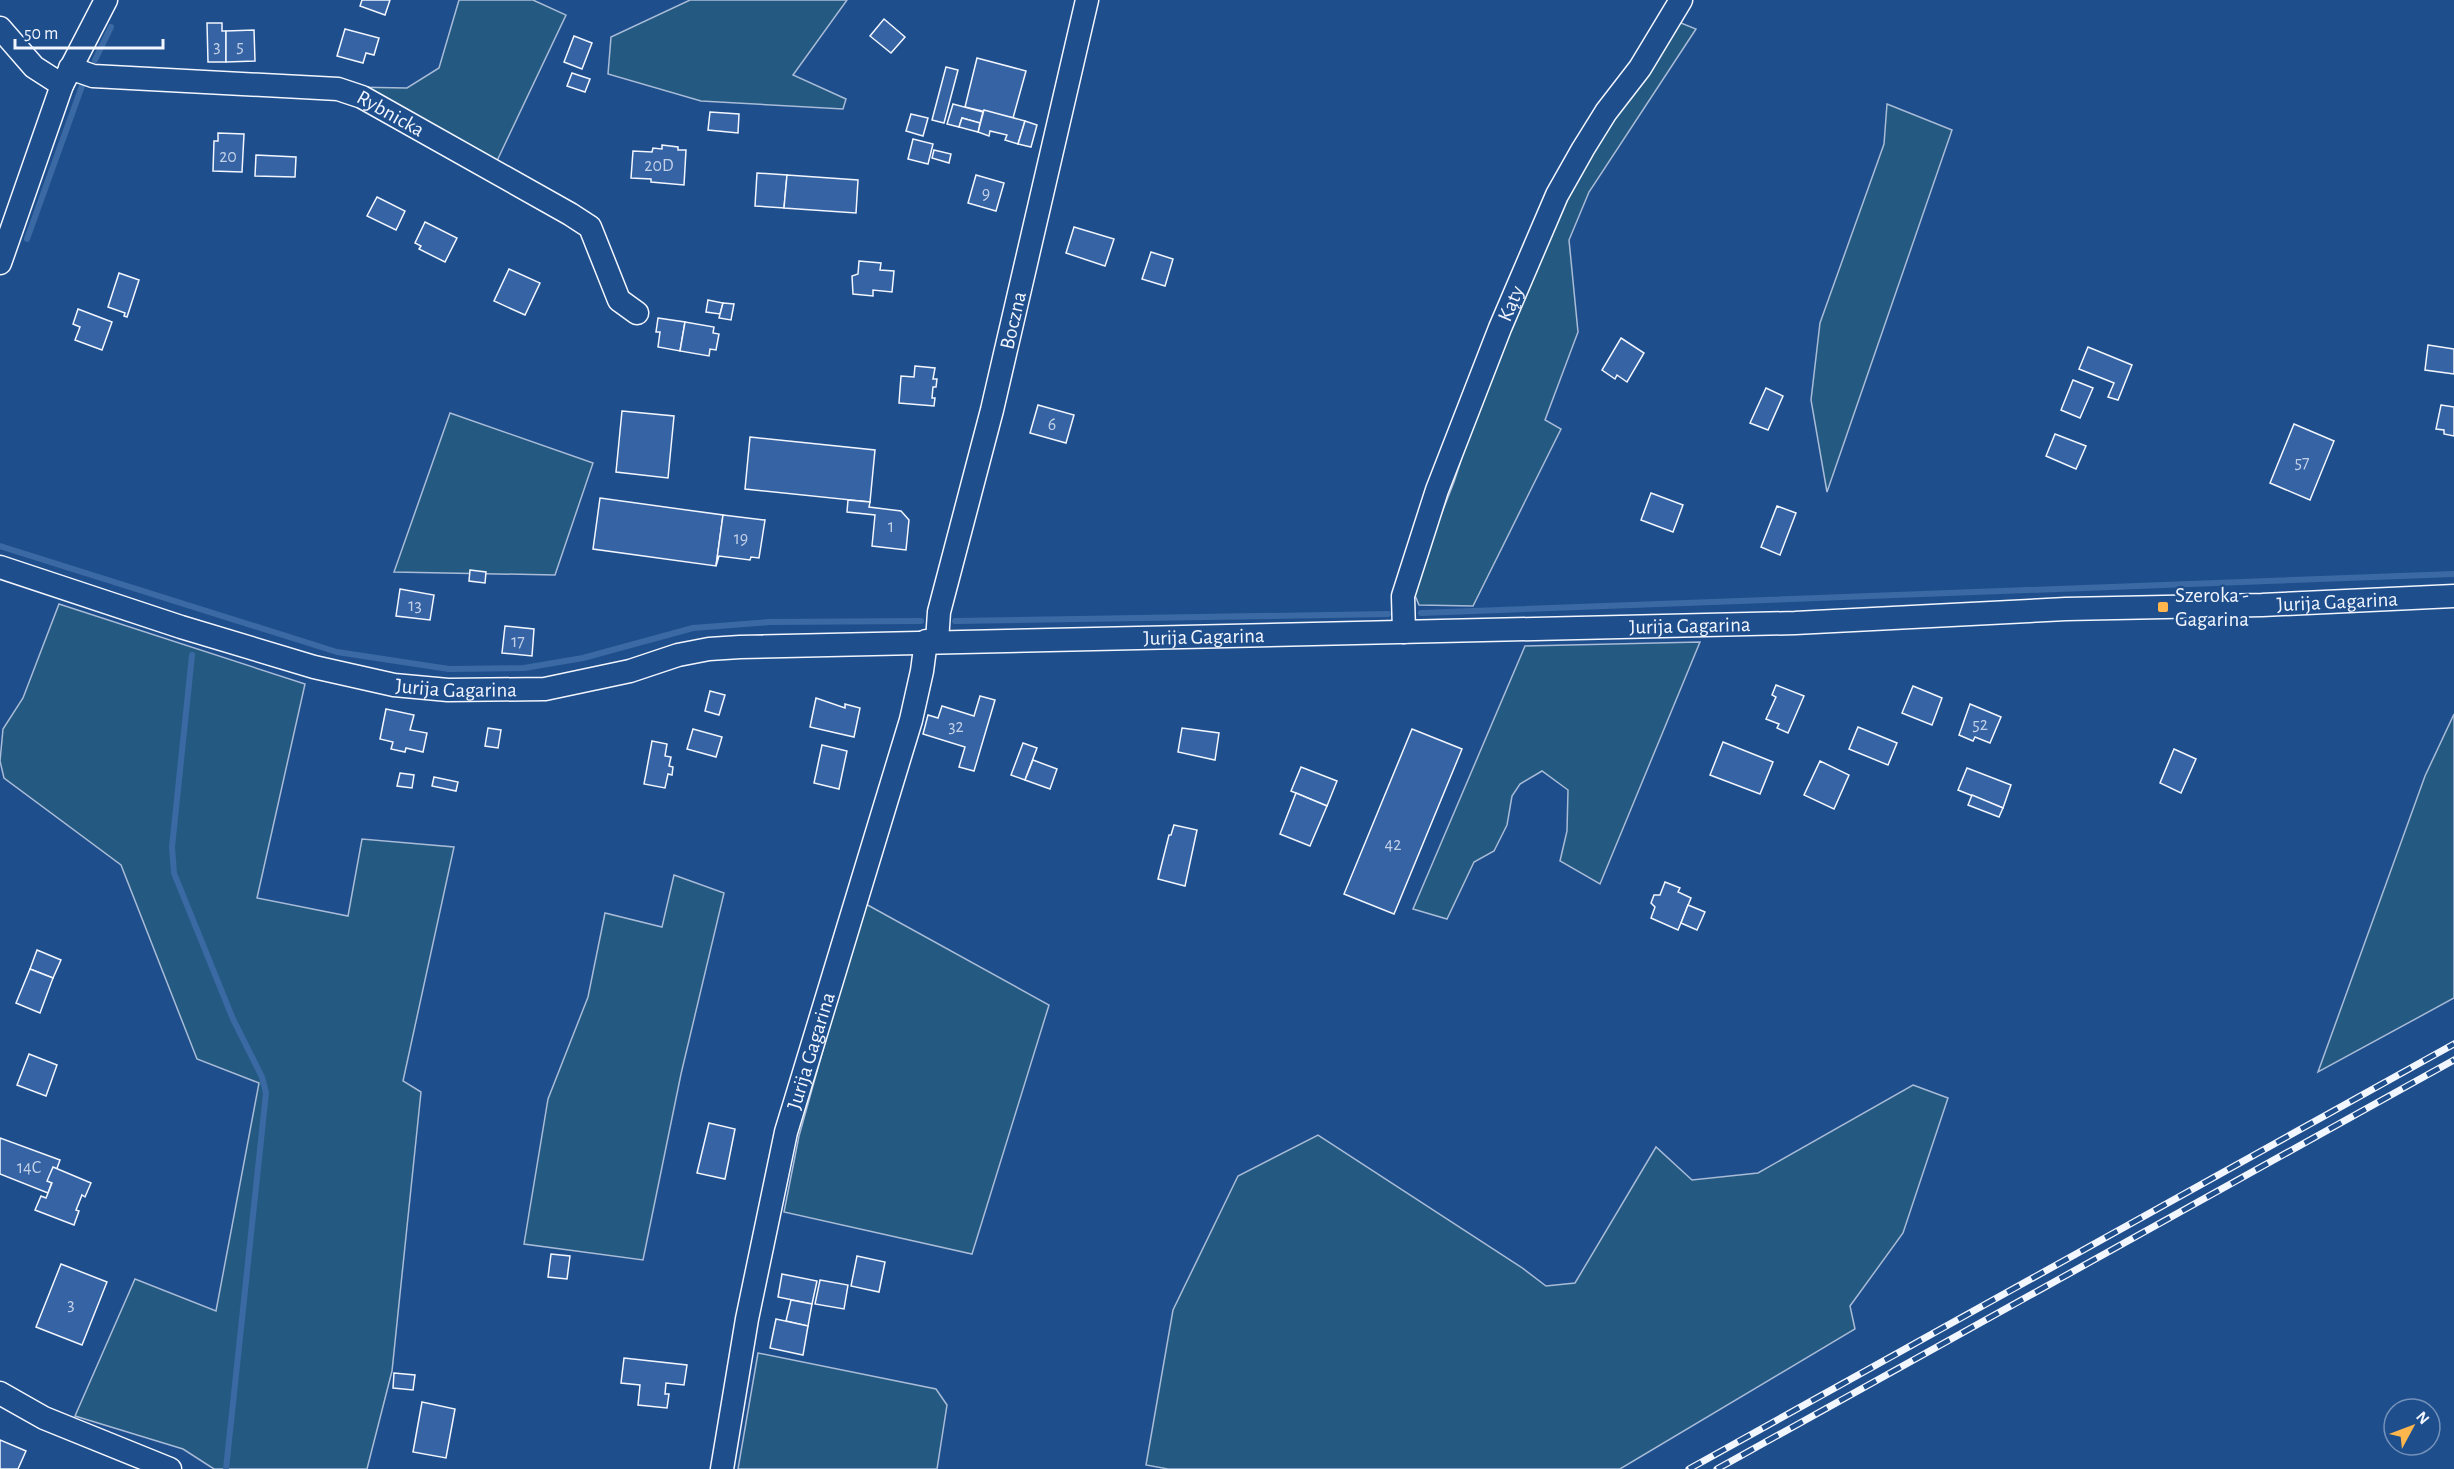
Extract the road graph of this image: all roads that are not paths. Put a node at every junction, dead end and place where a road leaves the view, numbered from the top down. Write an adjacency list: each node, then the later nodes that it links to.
1 (106, 0): 5 (street)
2 (1087, 0): 11 (street, Boczna)
3 (1681, 0): 10 (street, Kąty)
4 (0, 28): 5 (street, Rybnicka)
5 (66, 76): 6 (street); 7 (street, Rybnicka)
6 (0, 263)
7 (637, 313)
8 (0, 567): 11 (street, Jurija Gagarina)
9 (2454, 596): 10 (street, Jurija Gagarina)
10 (1404, 632): 11 (street, Jurija Gagarina)
11 (931, 641): 14 (street, Jurija Gagarina)
12 (0, 1393): 13 (street)
13 (170, 1469)
14 (722, 1469)

